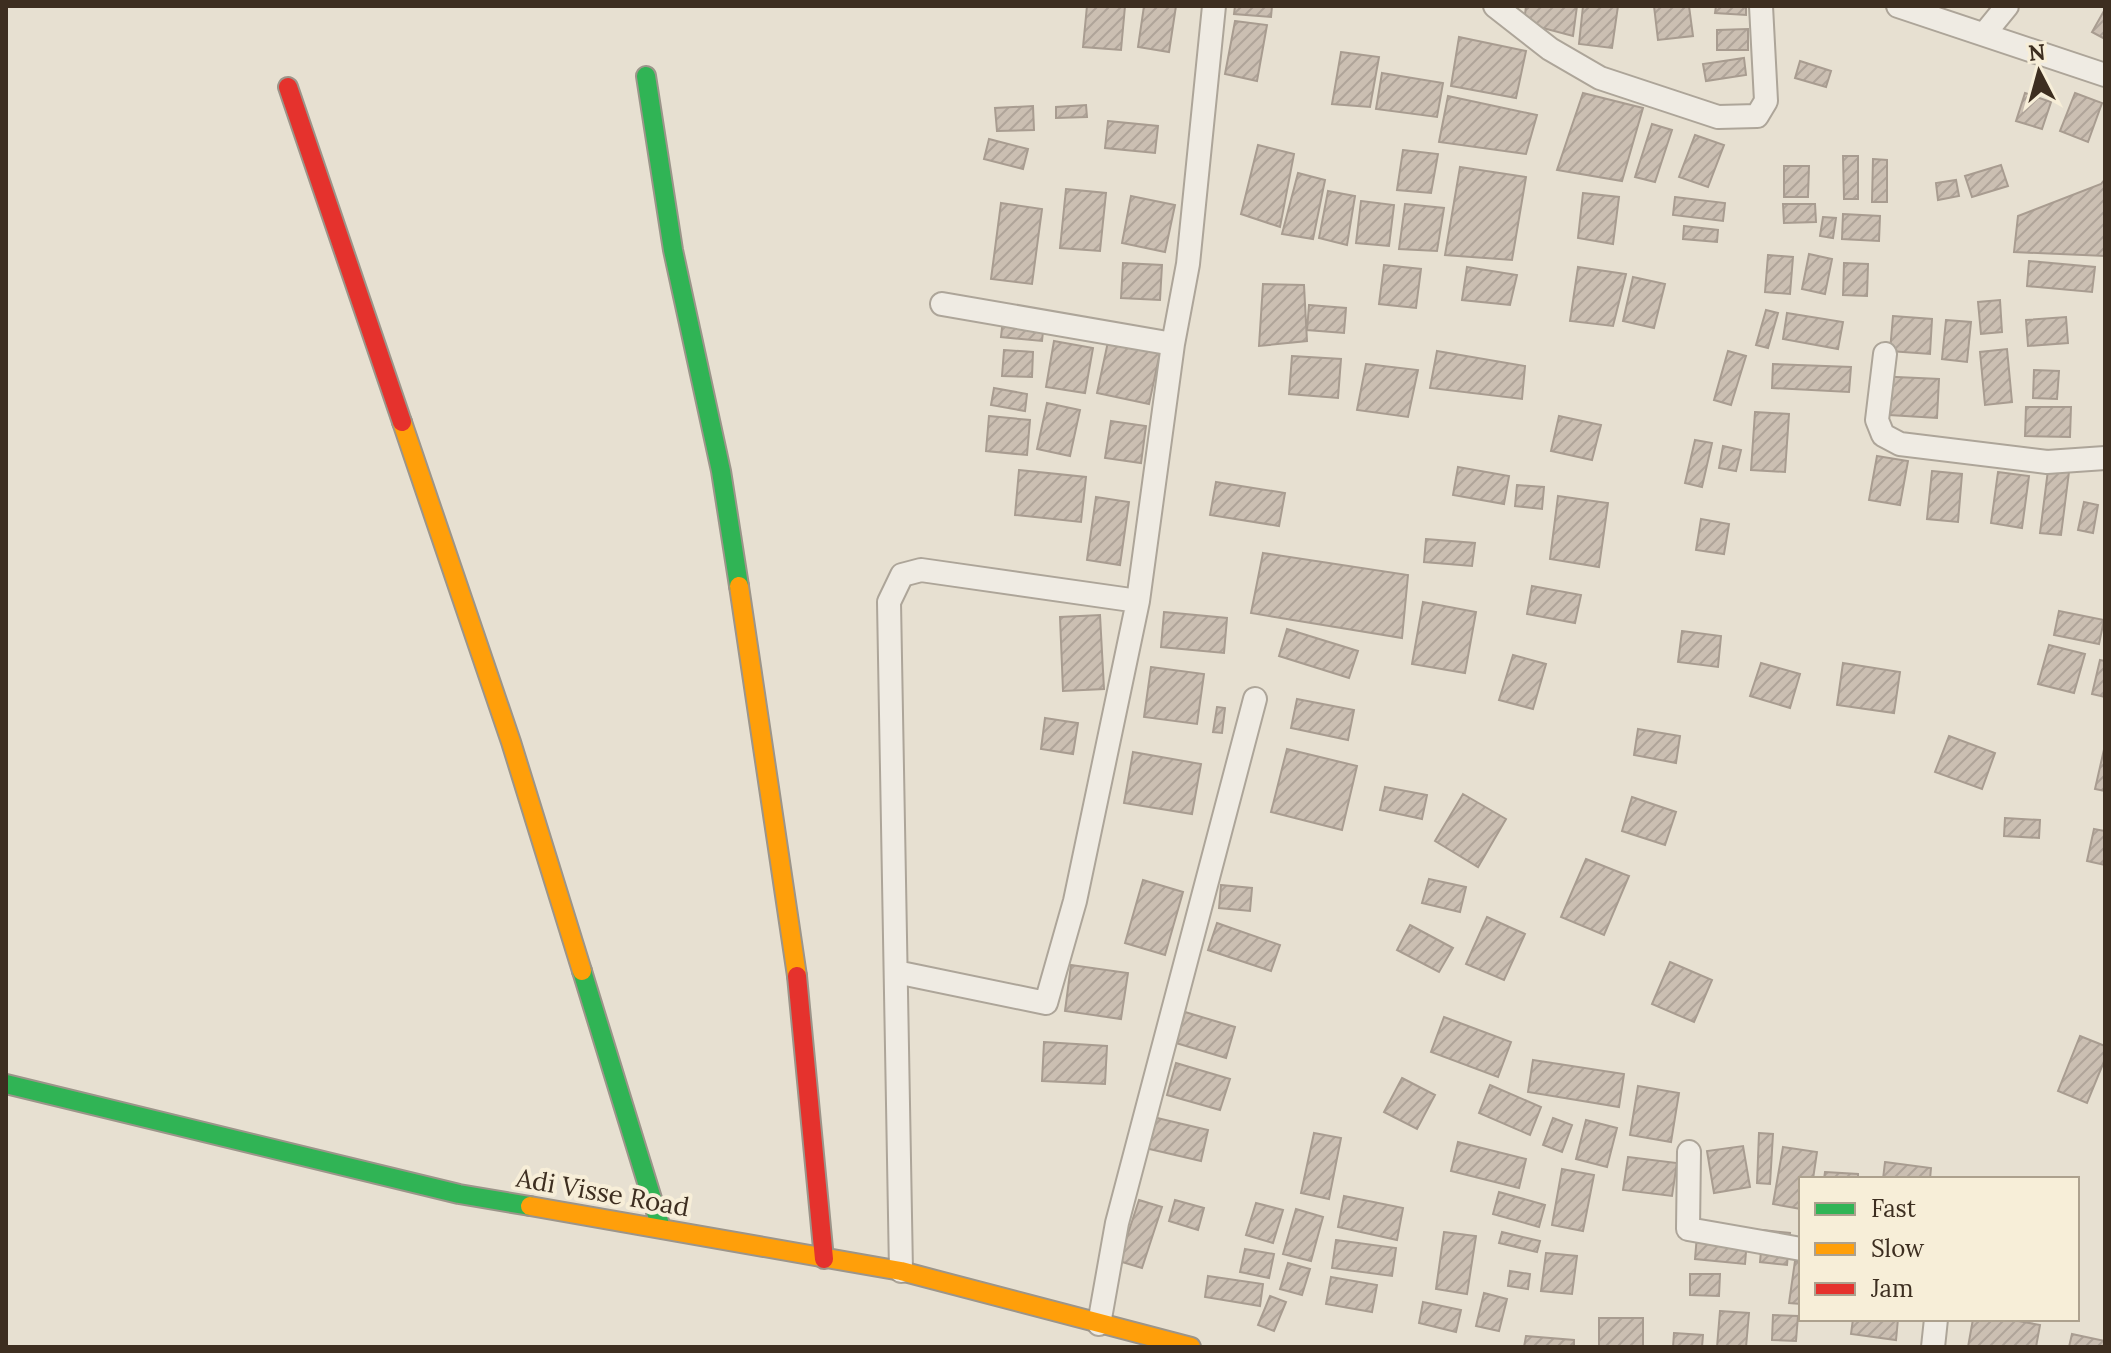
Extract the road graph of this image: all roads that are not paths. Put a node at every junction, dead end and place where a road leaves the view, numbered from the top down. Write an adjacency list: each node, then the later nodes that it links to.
1 (1214, 6): 11 (street)
2 (1495, 6): 3 (street)
3 (1761, 6)
4 (1898, 6): 6 (street)
5 (2007, 6): 6 (street)
6 (1985, 33): 7 (street)
7 (2105, 75)
8 (646, 76): 21 (street)
9 (288, 87): 19 (street)
10 (942, 304): 11 (street)
11 (1173, 344): 14 (street)
12 (1885, 354): 13 (street)
13 (2105, 458)
14 (1138, 601): 16 (street); 16 (street)
15 (1255, 699): 24 (street)
16 (896, 972): 22 (street)
17 (6, 1084): 19 (street, Adi Visse Road)
18 (1689, 1152): 20 (street)
19 (661, 1228): 21 (street, Adi Visse Road)
20 (1799, 1249)
21 (824, 1259): 22 (street, Adi Visse Road)
22 (901, 1271): 24 (street, Adi Visse Road)
23 (1936, 1321): 26 (street)
24 (1099, 1324): 25 (street, Adi Visse Road)
25 (1191, 1347)
26 (1933, 1347)

